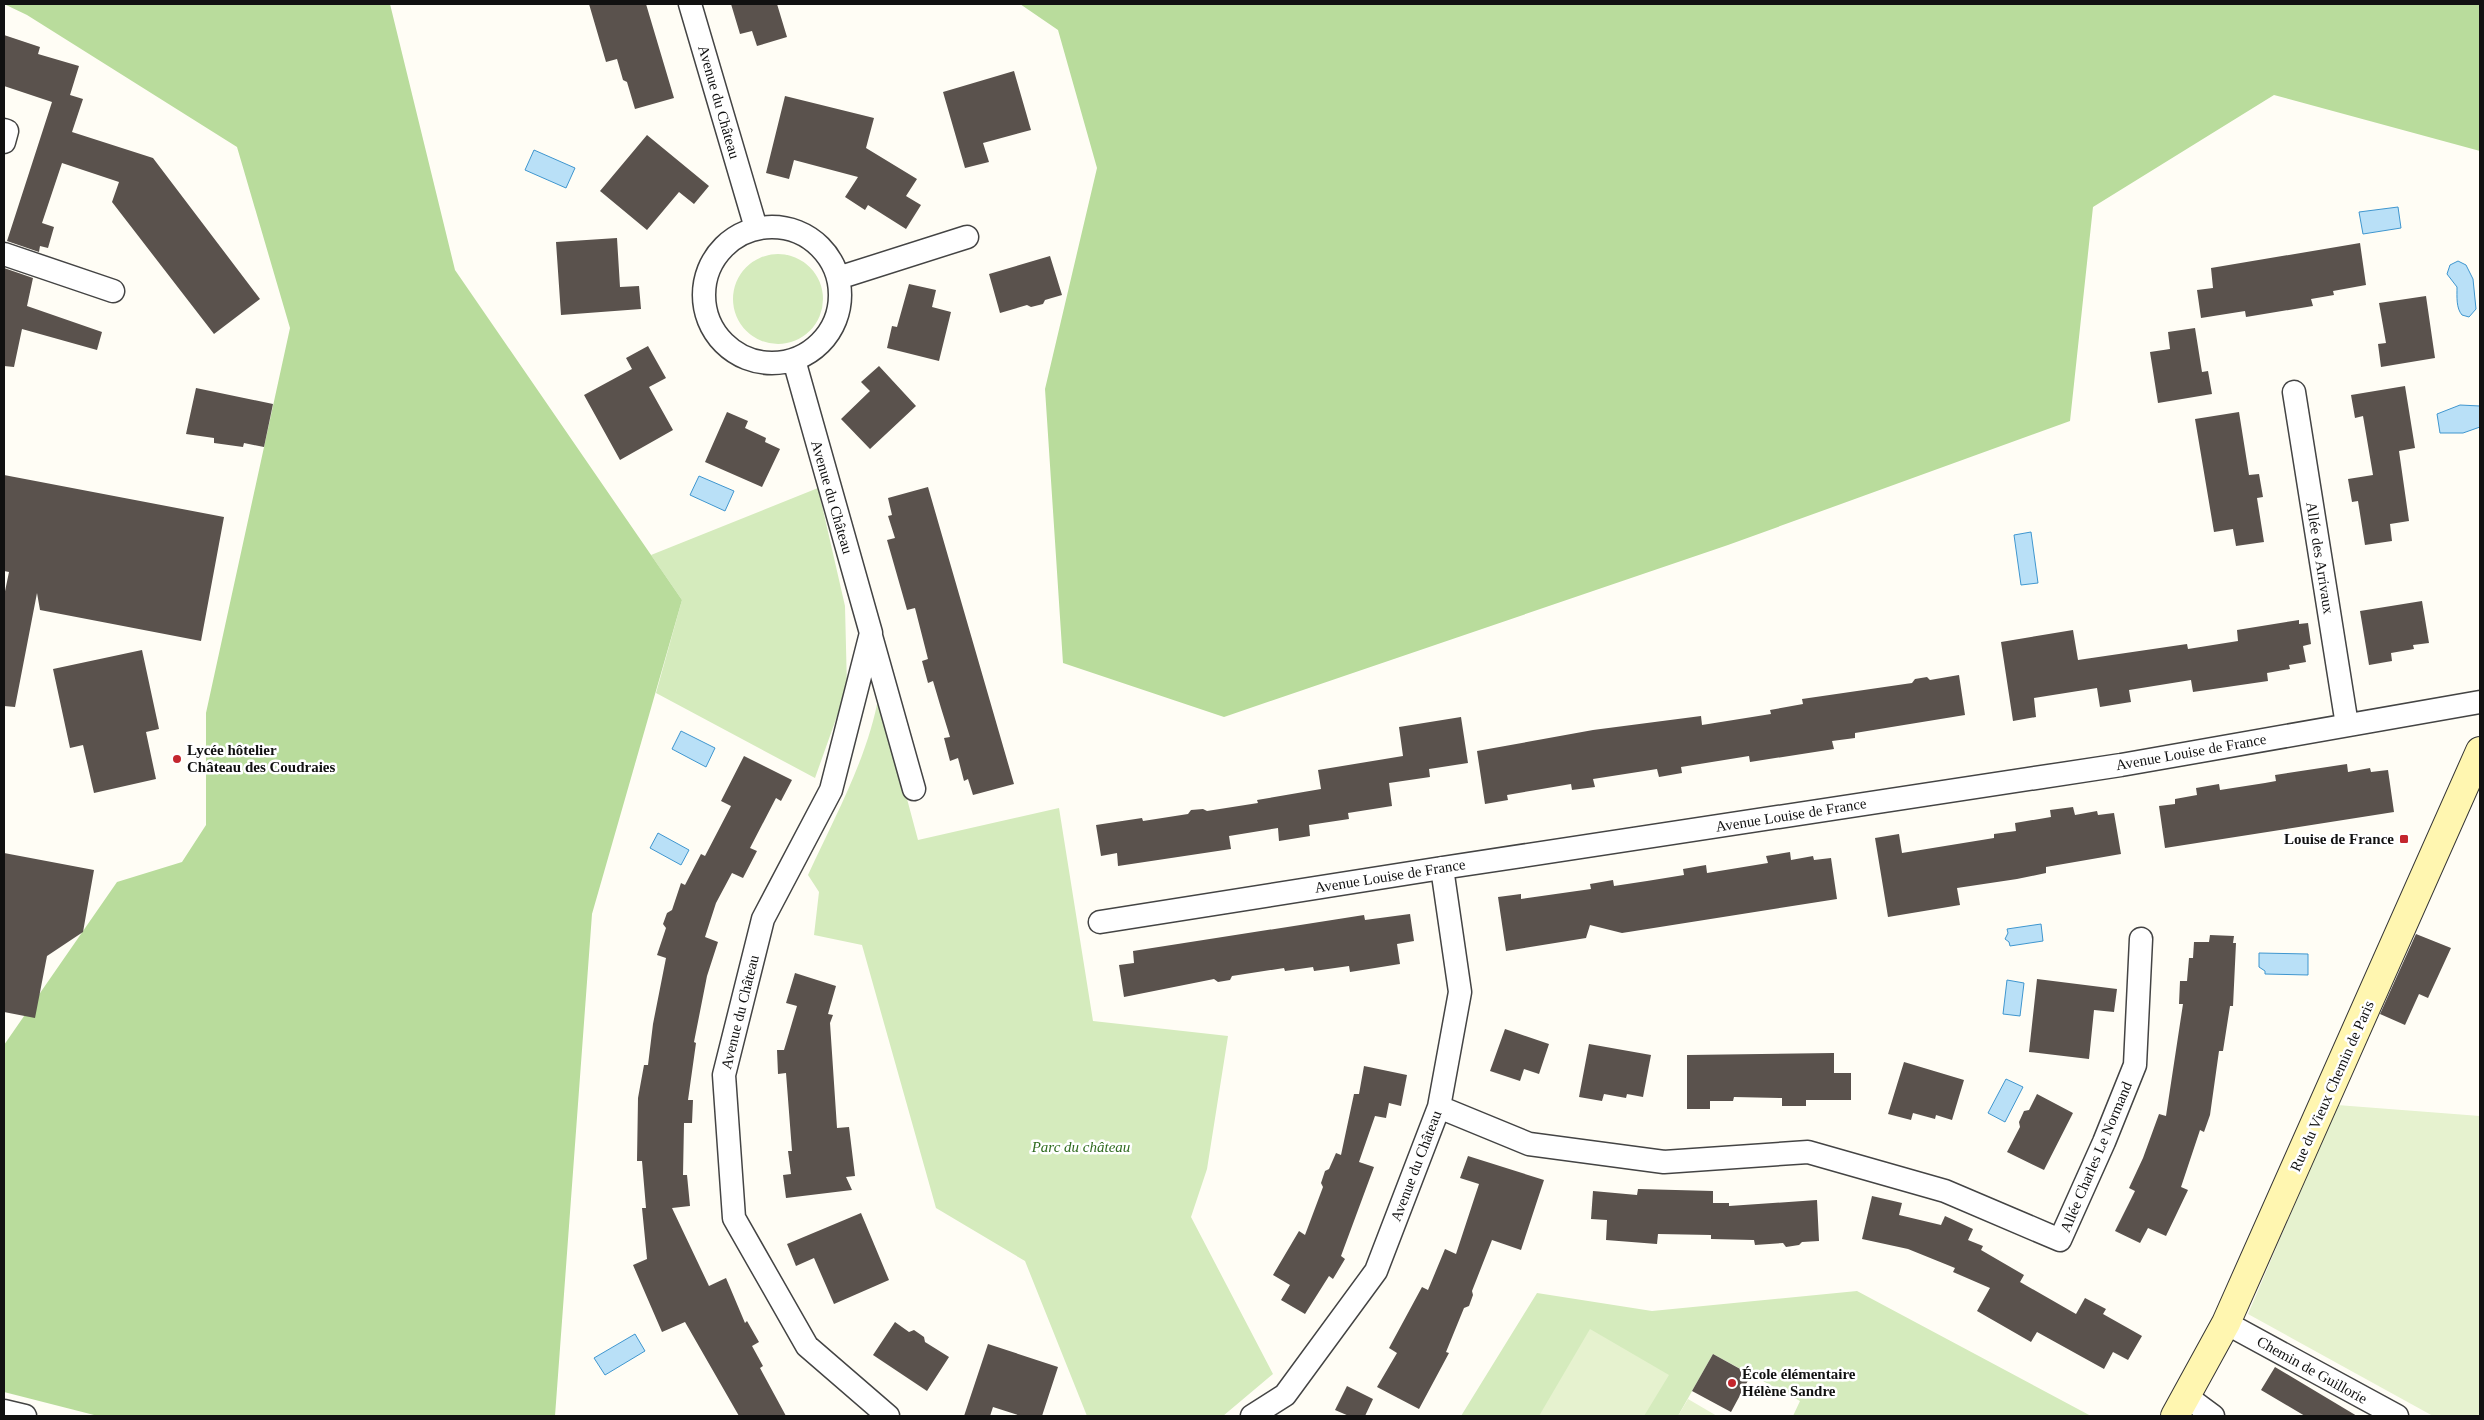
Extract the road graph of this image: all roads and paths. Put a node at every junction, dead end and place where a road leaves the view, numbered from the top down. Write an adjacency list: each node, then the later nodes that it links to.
1 (690, 4): 4 (street, Avenue du Château)
2 (4, 130): 3 (street)
3 (4, 142)
4 (756, 228): 7 (street); 9 (street)
5 (967, 237): 7 (street)
6 (4, 254): 8 (street)
7 (838, 278): 9 (street)
8 (113, 291)
9 (794, 360): 11 (street, Avenue du Château)
10 (2294, 392): 13 (street, Allée des Arrivaux)
11 (871, 633): 15 (street, Avenue du Château); 24 (street, Avenue du Château)
12 (2480, 702): 13 (street, Avenue Louise de France)
13 (2347, 725): 16 (street, Avenue Louise de France)
14 (2480, 751): 20 (street, Rue du Vieux Chemin de Paris)
15 (914, 789)
16 (1442, 868): 17 (street, Avenue Louise de France); 19 (street, Avenue du Château)
17 (1100, 922)
18 (2141, 939): 19 (street, Allée Charles Le Normand)
19 (1439, 1107): 25 (street, Avenue du Château)
20 (2226, 1323): 21 (street, Rue du Vieux Chemin de Paris); 27 (street, Chemin de Guillorie)
21 (2180, 1406): 26 (street)
22 (4, 1411): 23 (street)
23 (25, 1416)
24 (888, 1416)
25 (1252, 1416)
26 (2213, 1416)
27 (2397, 1416)

